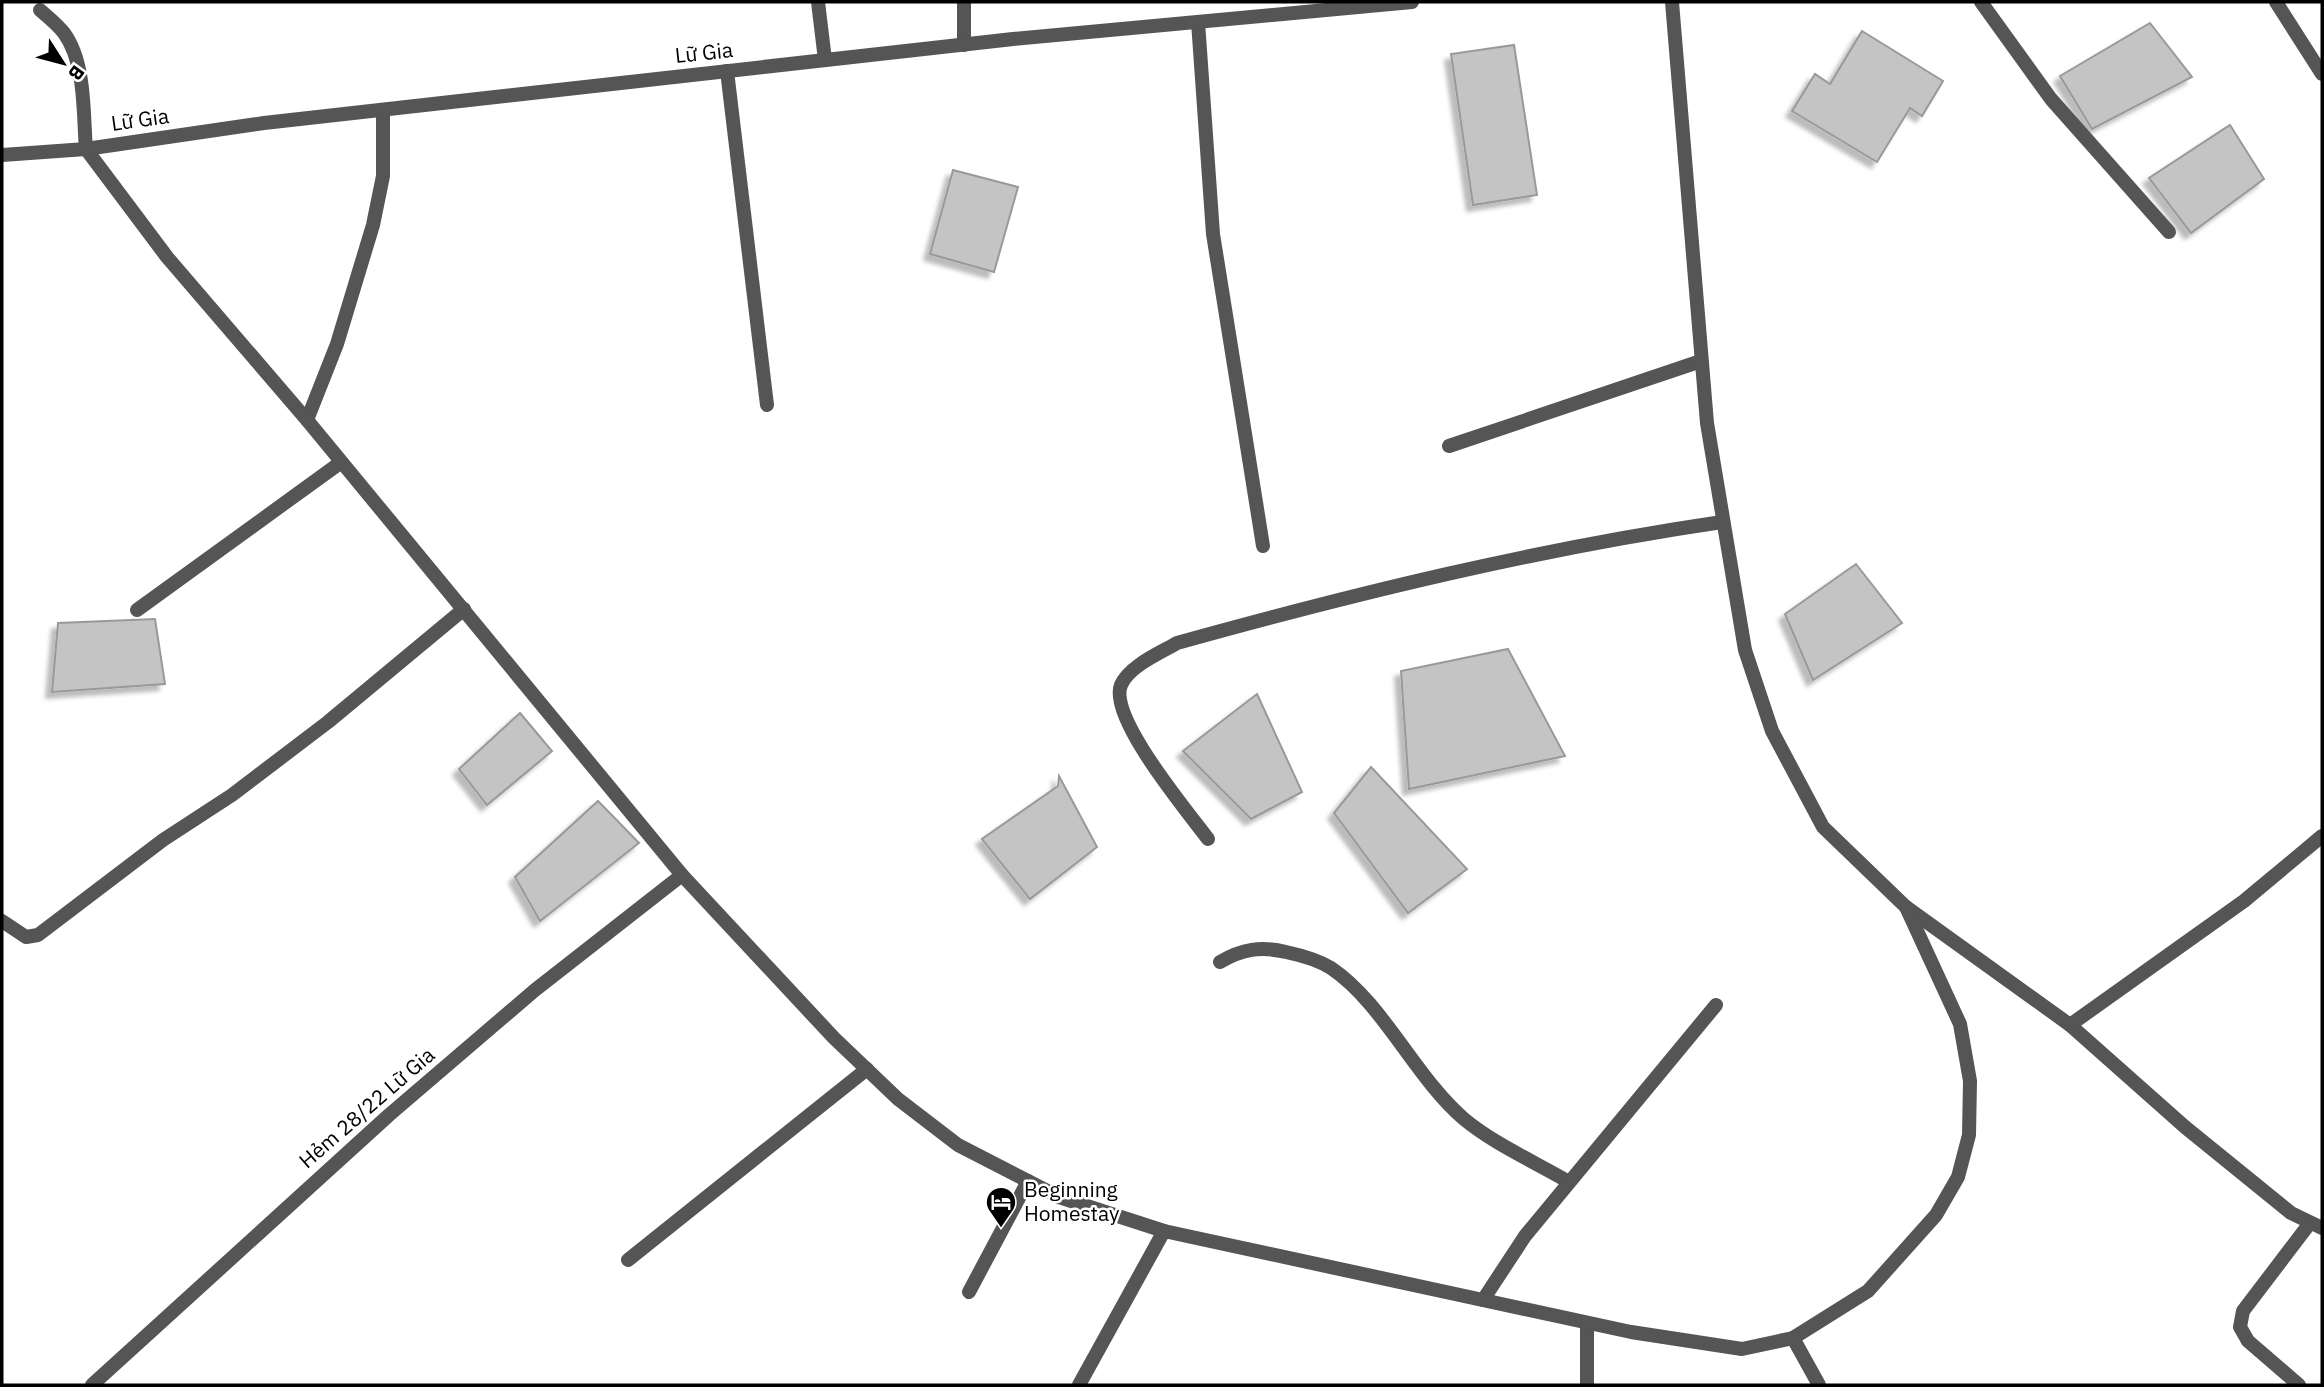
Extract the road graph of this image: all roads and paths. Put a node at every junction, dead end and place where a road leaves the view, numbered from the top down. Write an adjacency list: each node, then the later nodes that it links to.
1 (818, 2): 10 (street)
2 (964, 2): 9 (street)
3 (1412, 2): 8 (street, Lữ Gia)
4 (1672, 2): 17 (street)
5 (1980, 2): 16 (street)
6 (2276, 2): 12 (street)
7 (40, 10): 14 (street)
8 (1198, 22): 9 (street, Lữ Gia); 23 (street)
9 (964, 45): 10 (street, Lữ Gia)
10 (825, 60): 11 (street, Lữ Gia)
11 (727, 71): 13 (street, Lữ Gia); 18 (street)
12 (2322, 74)
13 (383, 111): 14 (street, Lữ Gia); 19 (street)
14 (86, 149): 15 (street, Lữ Gia); 19 (street)
15 (2, 155)
16 (2169, 232)
17 (1701, 361): 20 (street); 22 (street)
18 (767, 405)
19 (307, 420): 21 (street)
20 (1449, 446)
21 (340, 463): 24 (street); 25 (street)
22 (1722, 522): 27 (street); 29 (street)
23 (1264, 546)
24 (464, 609): 28 (street); 30 (street)
25 (137, 610)
26 (2322, 836): 33 (street)
27 (1208, 839)
28 (682, 875): 34 (street); 44 (street, Hẻm 28/22 Lữ Gia)
29 (1906, 907): 33 (street); 43 (street)
30 (2, 921)
31 (1220, 962): 36 (street)
32 (1716, 1005): 36 (street)
33 (2070, 1025): 37 (street)
34 (867, 1069): 35 (street); 39 (street)
35 (1028, 1181): 38 (street); 40 (street)
36 (1569, 1182): 41 (street)
37 (2316, 1226): 48 (street)
38 (1164, 1231): 41 (street); 45 (street)
39 (628, 1260)
40 (969, 1292)
41 (1483, 1300): 42 (street)
42 (1587, 1323): 43 (street); 46 (street)
43 (1793, 1338): 47 (street)
44 (92, 1385)
45 (1079, 1385)
46 (1587, 1385)
47 (1819, 1385)
48 (2299, 1385)

